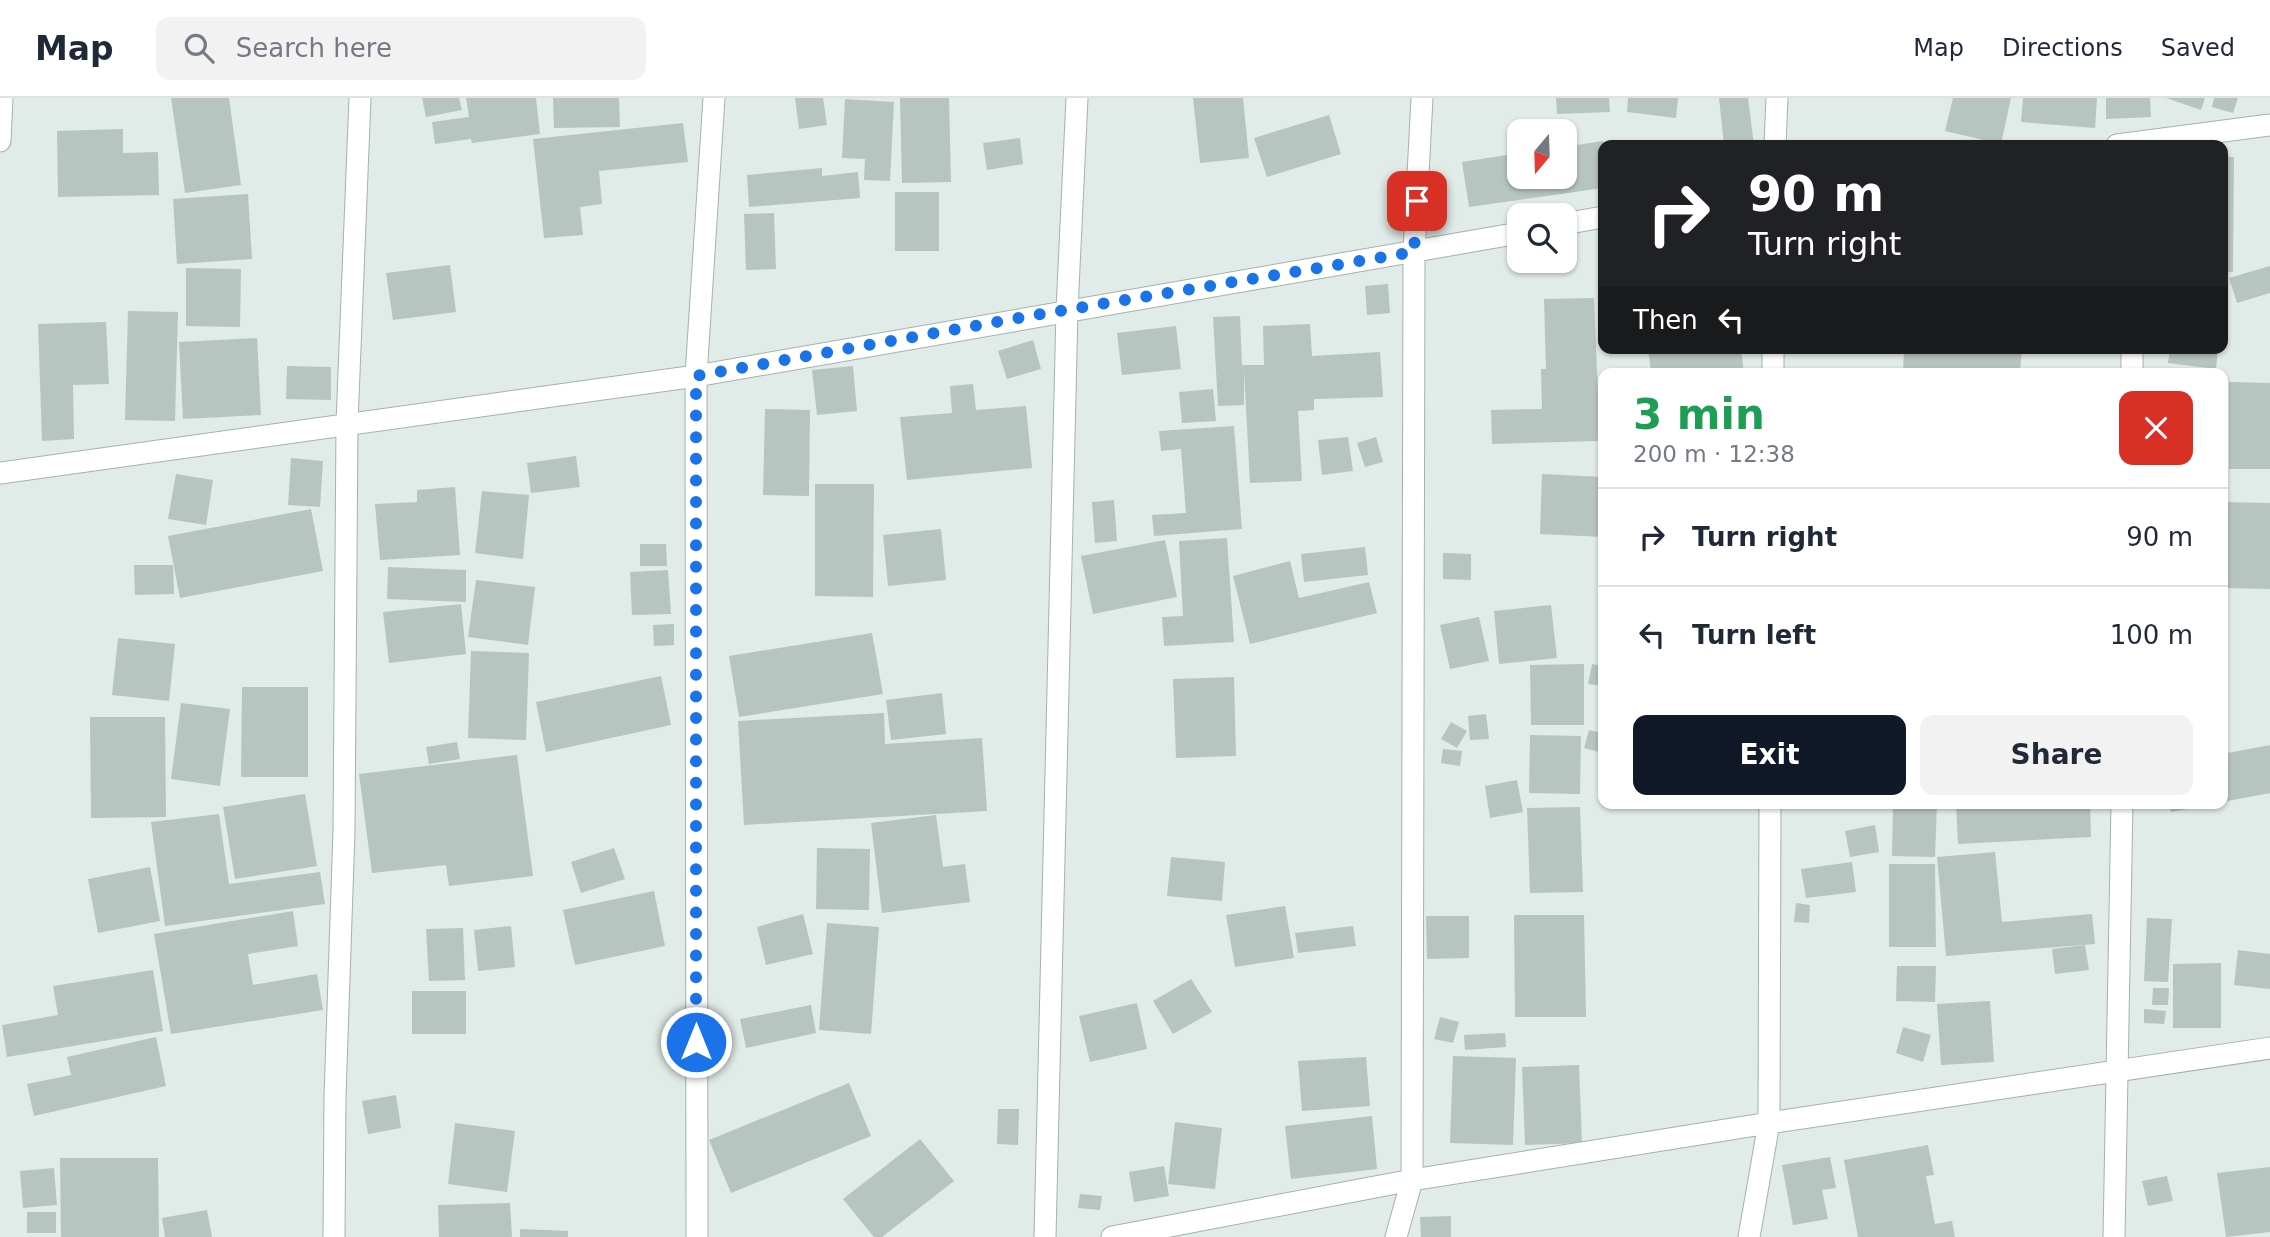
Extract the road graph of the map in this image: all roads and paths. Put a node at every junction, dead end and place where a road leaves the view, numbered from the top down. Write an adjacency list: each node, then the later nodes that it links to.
1 (2, 98): 10 (street)
2 (360, 98): 17 (street)
3 (714, 98): 16 (street)
4 (1077, 98): 15 (street)
5 (1422, 98): 14 (street)
6 (1777, 98): 8 (street)
7 (2270, 125): 9 (street)
8 (1775, 140)
9 (2159, 140)
10 (0, 141)
11 (1598, 218): 12 (street)
12 (1577, 222)
13 (1507, 235): 14 (street)
14 (1414, 252): 15 (street); 24 (street)
15 (1067, 310): 16 (street); 27 (street)
16 (696, 376): 17 (street); 26 (street)
17 (347, 423): 18 (street); 25 (street)
18 (0, 473)
19 (1770, 809): 23 (street)
20 (2122, 809): 22 (street)
21 (2270, 1048): 22 (street)
22 (2116, 1071): 23 (street); 31 (street)
23 (1769, 1123): 24 (street); 30 (street)
24 (1412, 1180): 28 (street); 29 (street)
25 (334, 1237)
26 (697, 1237)
27 (1045, 1237)
28 (1112, 1237)
29 (1396, 1237)
30 (1749, 1237)
31 (2114, 1237)

